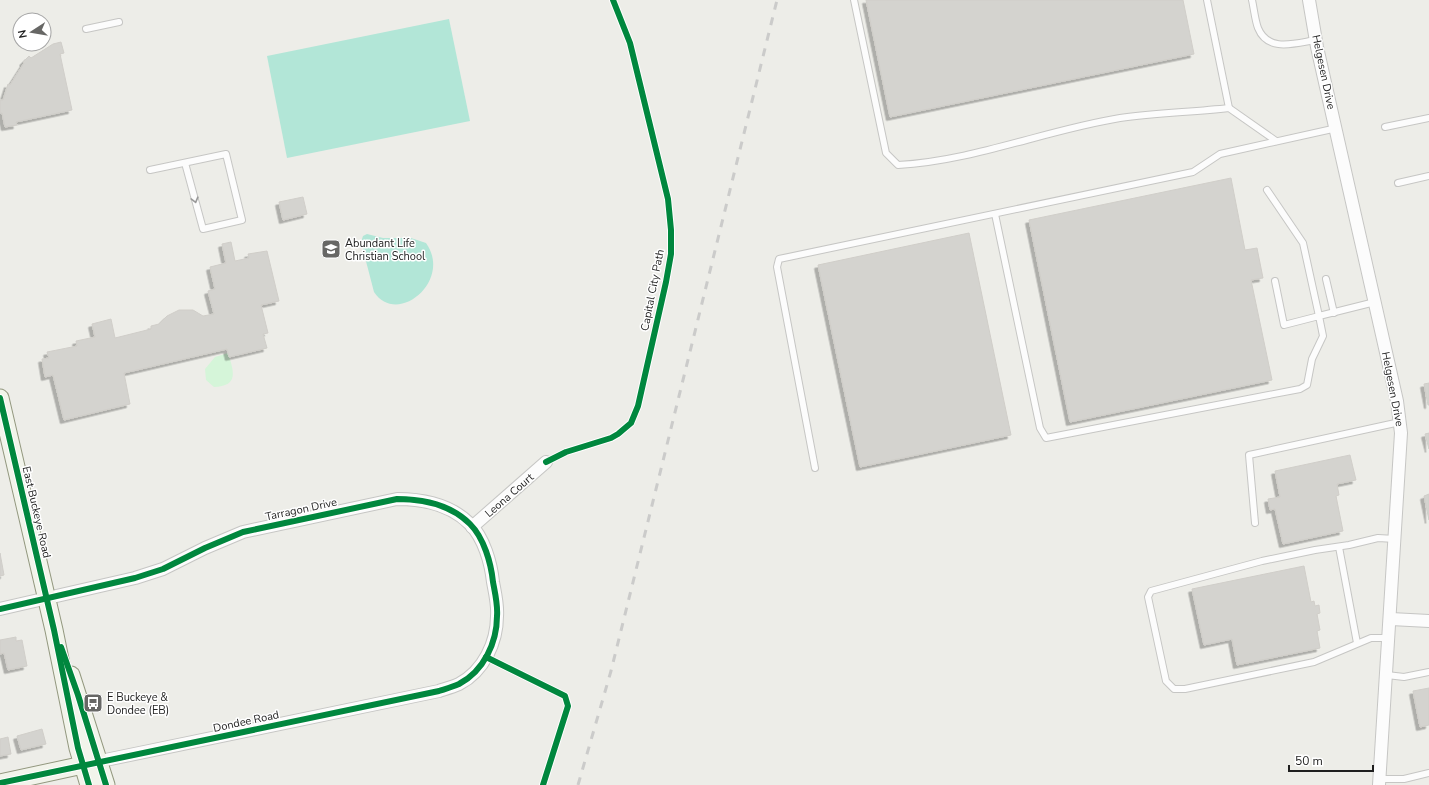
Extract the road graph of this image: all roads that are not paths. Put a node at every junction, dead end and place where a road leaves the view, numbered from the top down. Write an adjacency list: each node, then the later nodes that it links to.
1 (854, 0): 8 (lane)
2 (1207, 0): 8 (lane)
3 (1252, 0): 7 (lane)
4 (1310, 0): 7 (street, Helgesen Drive)
5 (119, 22): 6 (lane)
6 (86, 29)
7 (1316, 40): 11 (street, Helgesen Drive)
8 (1230, 108): 12 (lane)
9 (1429, 118): 10 (lane)
10 (1385, 127)
11 (1336, 128): 12 (lane); 21 (street, Helgesen Drive)
12 (1276, 141): 18 (lane)
13 (185, 163): 13 (lane, one-way to 13); 14 (lane)
14 (150, 170)
15 (1429, 176): 16 (lane)
16 (1398, 183)
17 (1267, 190): 23 (lane)
18 (996, 214): 23 (lane); 27 (lane)
19 (1326, 279): 22 (lane)
20 (1274, 281): 23 (lane)
21 (1375, 302): 22 (lane); 25 (street, Helgesen Drive)
22 (1334, 313): 23 (lane)
23 (1319, 316)
24 (0, 398): 32 (main road, East Buckeye Road)
25 (1400, 422): 28 (lane); 30 (street, Helgesen Drive)
26 (546, 462): 29 (street, Leona Court)
27 (815, 468)
28 (1255, 523)
29 (472, 527): 32 (street, Tarragon Drive); 39 (street, Tarragon Drive)
30 (1396, 539): 31 (lane); 34 (street, Helgesen Drive)
31 (1339, 547): 38 (lane); 38 (lane)
32 (46, 598): 33 (street, Tarragon Drive); 36 (main road, East Buckeye Road)
33 (0, 609)
34 (1391, 618): 35 (street); 37 (street, Helgesen Drive)
35 (1429, 621)
36 (54, 630): 42 (main road, East Buckeye Road); 43 (main road, East Buckeye Road)
37 (1389, 638): 38 (lane); 41 (street, Helgesen Drive)
38 (1357, 643)
39 (486, 657): 42 (street, Dondee Road)
40 (1429, 672): 41 (lane)
41 (1387, 675): 45 (street, Helgesen Drive)
42 (100, 762): 43 (street, Dondee Road); 48 (main road, East Buckeye Road)
43 (83, 765): 46 (main road, Dondee Road); 47 (main road, East Buckeye Road)
44 (1429, 773): 45 (lane)
45 (1380, 782)
46 (0, 783)
47 (90, 785)
48 (106, 785)

